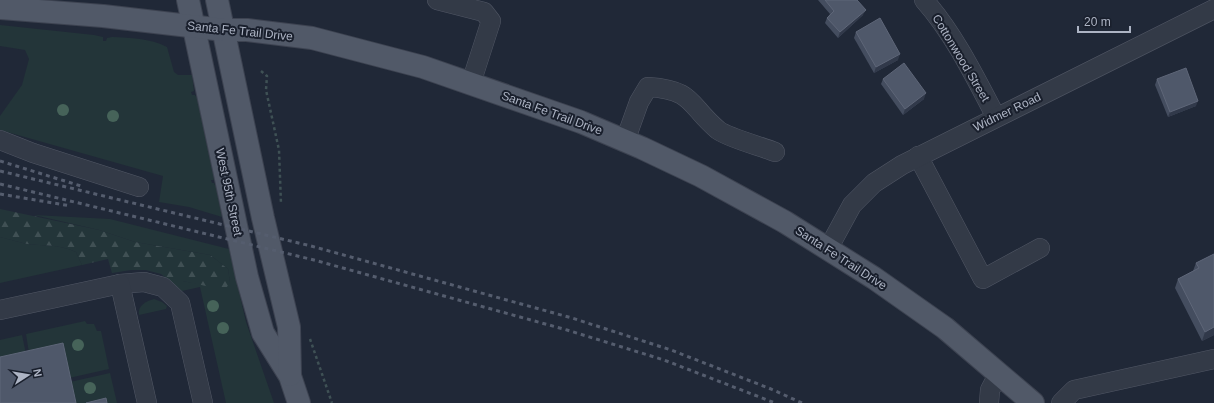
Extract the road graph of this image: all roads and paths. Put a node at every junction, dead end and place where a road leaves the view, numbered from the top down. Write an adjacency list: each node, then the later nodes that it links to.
1 (188, 0): 8 (main road, West 95th Street)
2 (217, 0): 9 (main road, West 95th Street)
3 (437, 0): 5 (street)
4 (924, 0): 12 (street, Cottonwood Street)
5 (478, 5): 11 (street)
6 (0, 8): 8 (main road, Santa Fe Trail Drive)
7 (1214, 9): 12 (street, Widmer Road)
8 (194, 26): 9 (main road, Santa Fe Trail Drive); 26 (main road, West 95th Street)
9 (224, 30): 11 (main road, Santa Fe Trail Drive); 26 (main road, West 95th Street)
10 (261, 72): 18 (path)
11 (471, 83): 14 (main road, Santa Fe Trail Drive)
12 (996, 117): 16 (street, Widmer Road)
13 (0, 140): 17 (street)
14 (625, 141): 15 (street); 20 (main road, Santa Fe Trail Drive)
15 (775, 152)
16 (918, 156): 19 (street); 20 (street, Widmer Road)
17 (139, 187)
18 (282, 209)
19 (1040, 248)
20 (828, 249): 25 (main road, Santa Fe Trail Drive)
21 (120, 284): 22 (street); 27 (street); 28 (street)
22 (0, 310)
23 (309, 338): 30 (path)
24 (1214, 360): 33 (street)
25 (999, 373): 31 (street); 32 (main road, Santa Fe Trail Drive)
26 (290, 376): 29 (main road, West 95th Street)
27 (147, 403)
28 (203, 403)
29 (300, 403)
30 (332, 403)
31 (989, 403)
32 (1033, 403)
33 (1061, 403)

